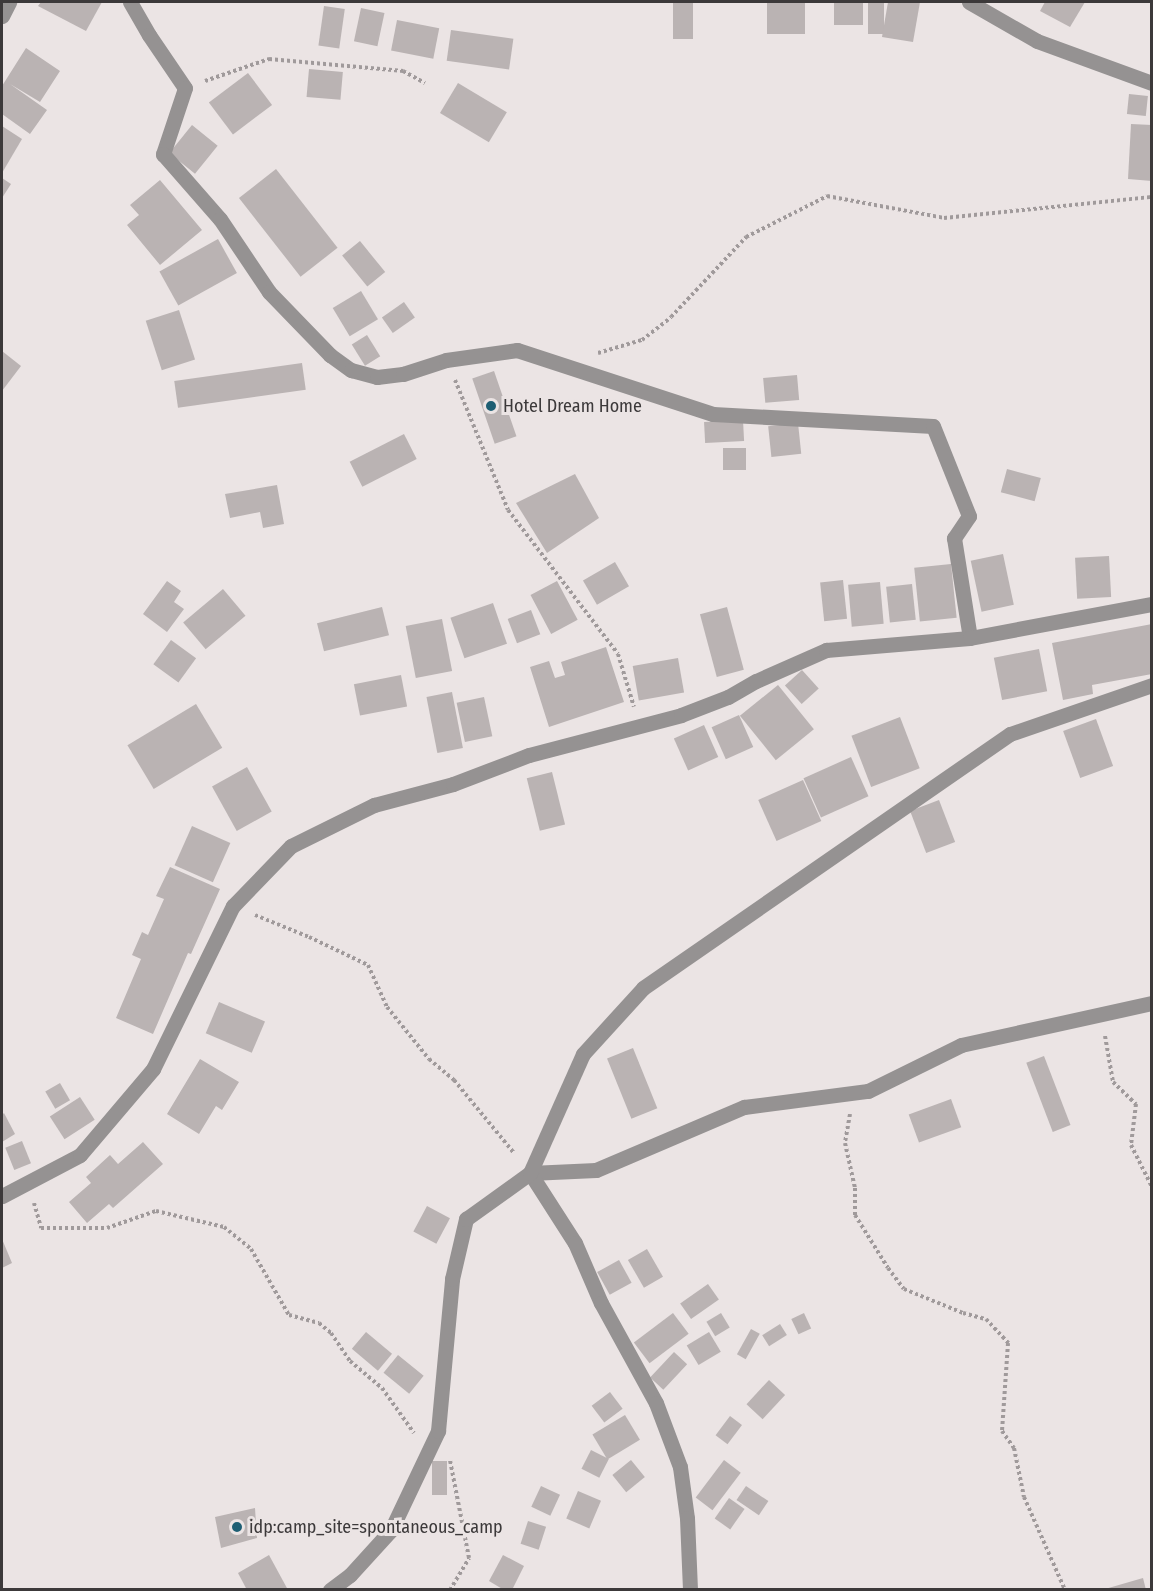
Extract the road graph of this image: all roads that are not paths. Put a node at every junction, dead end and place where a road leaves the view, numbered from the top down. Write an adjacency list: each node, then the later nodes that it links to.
1 (9, 2): 4 (street)
2 (130, 2): 7 (street)
3 (969, 2): 5 (street)
4 (2, 16)
5 (1152, 83)
6 (1152, 604): 7 (street)
7 (970, 638): 11 (street)
8 (1152, 685): 10 (street)
9 (1152, 1003): 10 (street)
10 (530, 1173): 12 (street); 13 (street)
11 (2, 1196)
12 (330, 1590)
13 (690, 1590)

